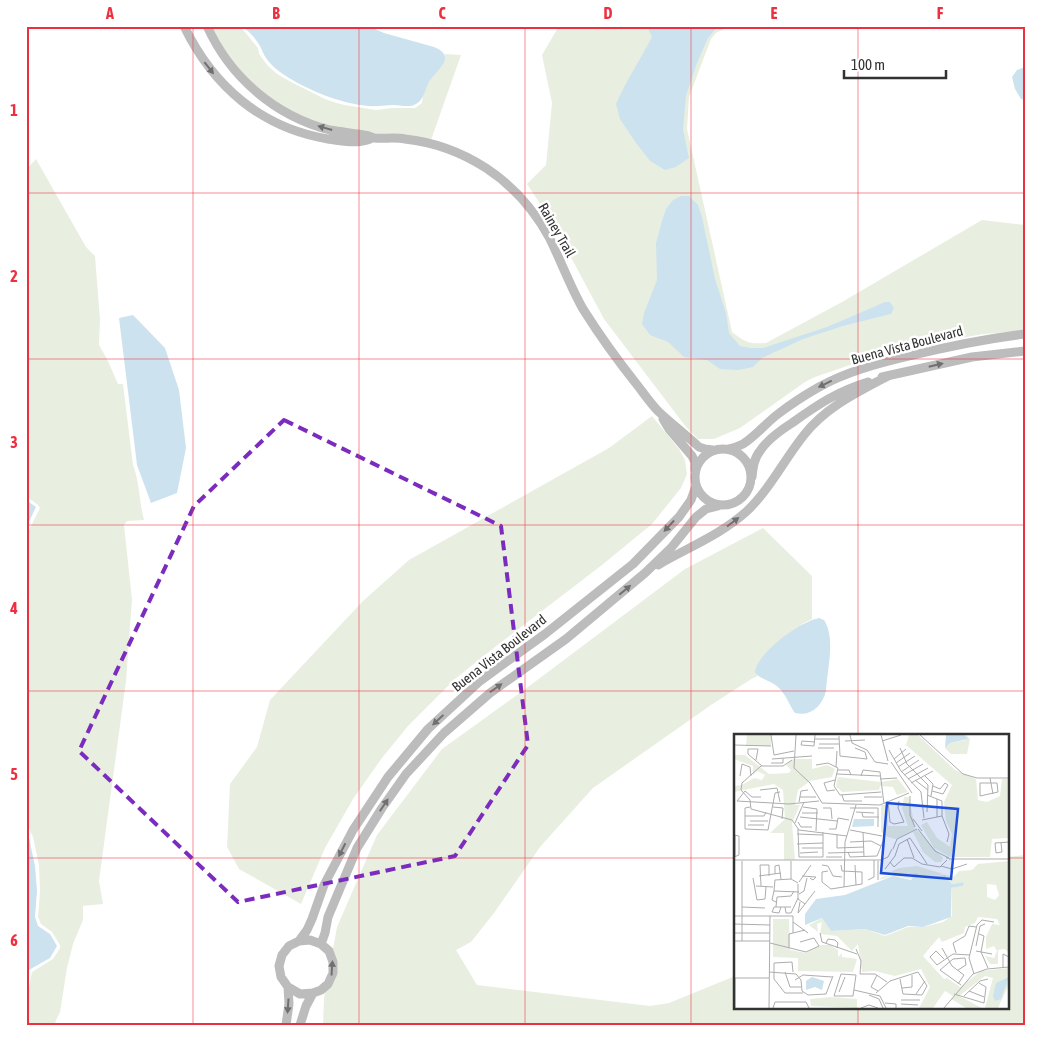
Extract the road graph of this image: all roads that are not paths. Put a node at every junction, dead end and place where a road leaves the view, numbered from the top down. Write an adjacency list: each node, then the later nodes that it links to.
1 (184, 26): 3 (main road, Rainey Trail, one-way to 3)
2 (207, 26): 3 (main road, Rainey Trail, one-way to 2)
3 (372, 138): 7 (main road, Rainey Trail)
4 (1025, 334): 8 (main road, Buena Vista Boulevard, one-way to 8)
5 (1025, 351): 6 (main road, Buena Vista Boulevard, one-way to 5)
6 (888, 376): 11 (main road, Buena Vista Boulevard); 14 (main road, one-way to 6)
7 (659, 412): 9 (main road, Rainey Trail); 10 (main road, Rainey Trail)
8 (729, 449): 9 (main road); 11 (main road)
9 (713, 450): 10 (main road)
10 (695, 471): 12 (main road)
11 (752, 477): 13 (main road)
12 (696, 486): 13 (main road); 15 (main road, Buena Vista Boulevard, one-way to 15)
13 (718, 506): 14 (main road, Buena Vista Boulevard)
14 (645, 573): 16 (main road, Buena Vista Boulevard, one-way to 14)
15 (299, 940): 16 (main road); 17 (main road)
16 (321, 944): 18 (main road, one-way to 16)
17 (288, 987): 18 (main road); 19 (main road, one-way to 19)
18 (313, 993): 20 (main road)
19 (286, 1025)
20 (300, 1025)

